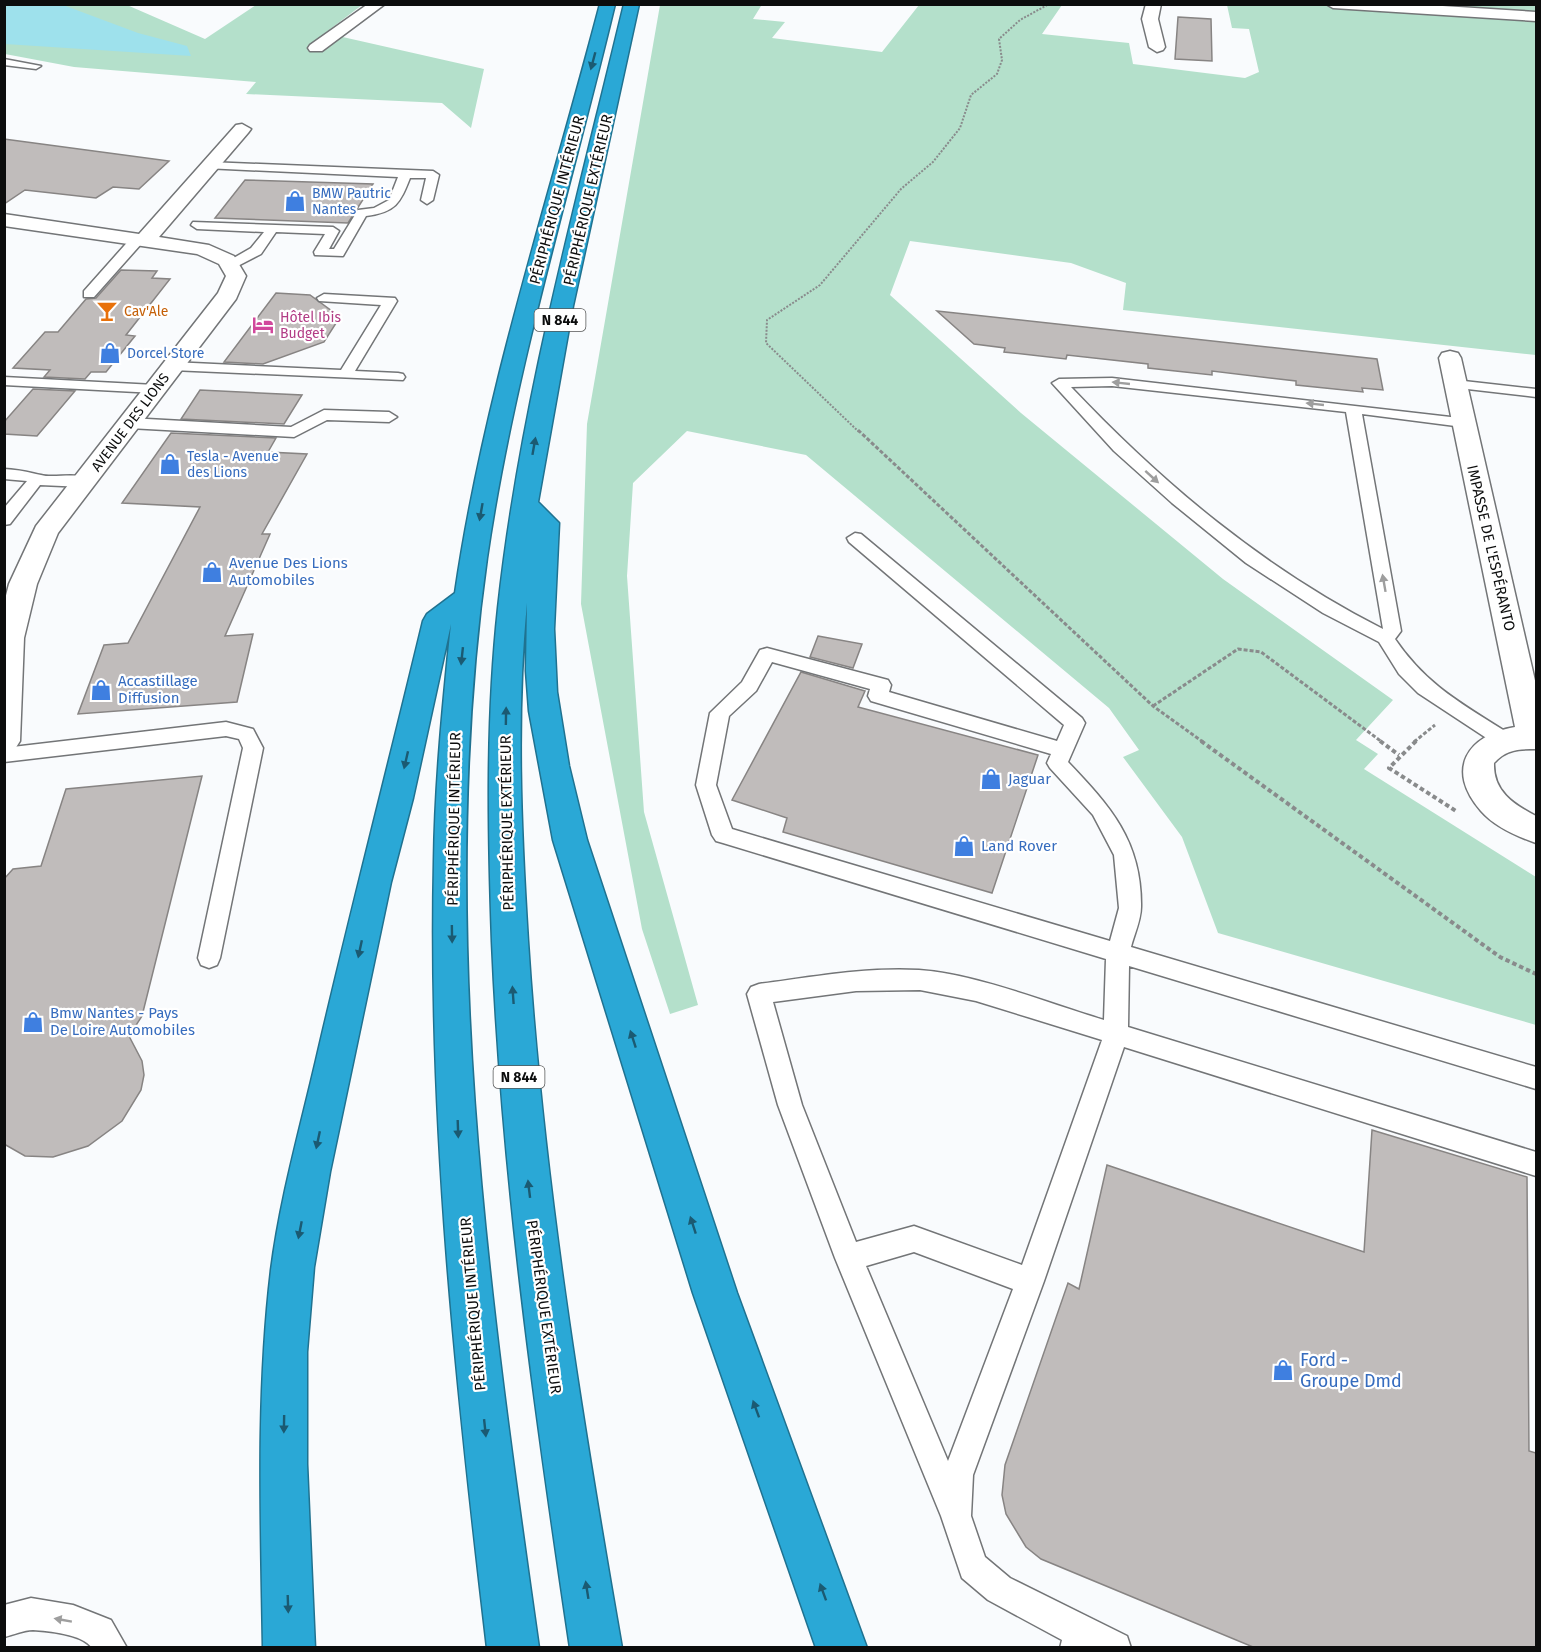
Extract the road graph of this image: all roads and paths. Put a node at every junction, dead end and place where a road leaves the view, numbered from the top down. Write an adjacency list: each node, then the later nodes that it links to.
1 (378, 4): 9 (street)
2 (608, 4): 41 (highway, PÉRIPHÉRIQUE INTÉRIEUR / N 844, one-way to 41)
3 (632, 4): 38 (highway, PÉRIPHÉRIQUE EXTÉRIEUR / N 844, one-way to 3)
4 (1049, 4): 44 (path)
5 (1154, 4): 8 (street)
6 (1333, 4): 7 (street)
7 (1536, 17)
8 (1157, 46)
9 (316, 48)
10 (4, 62): 11 (lane)
11 (36, 66)
12 (242, 129): 13 (street)
13 (209, 166): 14 (lane); 19 (street)
14 (405, 174): 15 (lane); 18 (lane)
15 (427, 200)
16 (4, 220): 19 (street)
17 (197, 225): 18 (lane)
18 (273, 228): 20 (lane)
19 (141, 240): 20 (street); 21 (lane)
20 (230, 266): 24 (street, AVENUE DES LIONS)
21 (89, 294)
22 (324, 298): 25 (lane)
23 (1450, 358): 28 (street, IMPASSE DE L'ESPÉRANTO)
24 (172, 366): 25 (lane); 29 (street, AVENUE DES LIONS)
25 (346, 374): 26 (lane)
26 (398, 377)
27 (4, 381): 29 (lane)
28 (1455, 384): 30 (lane); 33 (street, IMPASSE DE L'ESPÉRANTO)
29 (155, 388): 34 (street, AVENUE DES LIONS)
30 (1536, 393)
31 (1353, 408): 33 (lane); 43 (lane, one-way to 31); 43 (lane, one-way to 43)
32 (389, 417): 34 (lane)
33 (1463, 422): 45 (street, IMPASSE DE L'ESPÉRANTO)
34 (129, 423): 37 (street, AVENUE DES LIONS)
35 (4, 474): 36 (lane)
36 (36, 480): 37 (lane); 39 (lane)
37 (84, 482): 42 (street, AVENUE DES LIONS)
38 (524, 503): 65 (highway, PÉRIPHÉRIQUE EXTÉRIEUR / N 844, one-way to 38); 66 (highway, one-way to 38)
39 (4, 520)
40 (855, 538): 47 (lane)
41 (468, 597): 63 (highway, one-way to 63); 64 (highway, PÉRIPHÉRIQUE INTÉRIEUR / N 844, one-way to 64)
42 (11, 605): 46 (street, AVENUE DES LIONS)
43 (1386, 638): 45 (lane)
44 (1154, 706): 49 (path); 53 (path)
45 (1525, 738): 50 (street)
46 (4, 741)
47 (1062, 750): 51 (lane); 51 (lane)
48 (4, 755): 52 (lane)
49 (1399, 755)
50 (1536, 830)
51 (1118, 952): 54 (lane); 55 (lane)
52 (209, 957)
53 (1536, 974)
54 (1116, 1034): 56 (lane); 57 (lane); 58 (lane)
55 (1536, 1078)
56 (1536, 1164)
57 (849, 1258): 58 (lane); 59 (lane)
58 (1030, 1281): 59 (lane)
59 (956, 1516): 61 (lane)
60 (4, 1622): 62 (lane, one-way to 60)
61 (1079, 1640): 67 (lane)
62 (111, 1647)
63 (289, 1647)
64 (513, 1647)
65 (596, 1647)
66 (842, 1647)
67 (1115, 1647)

